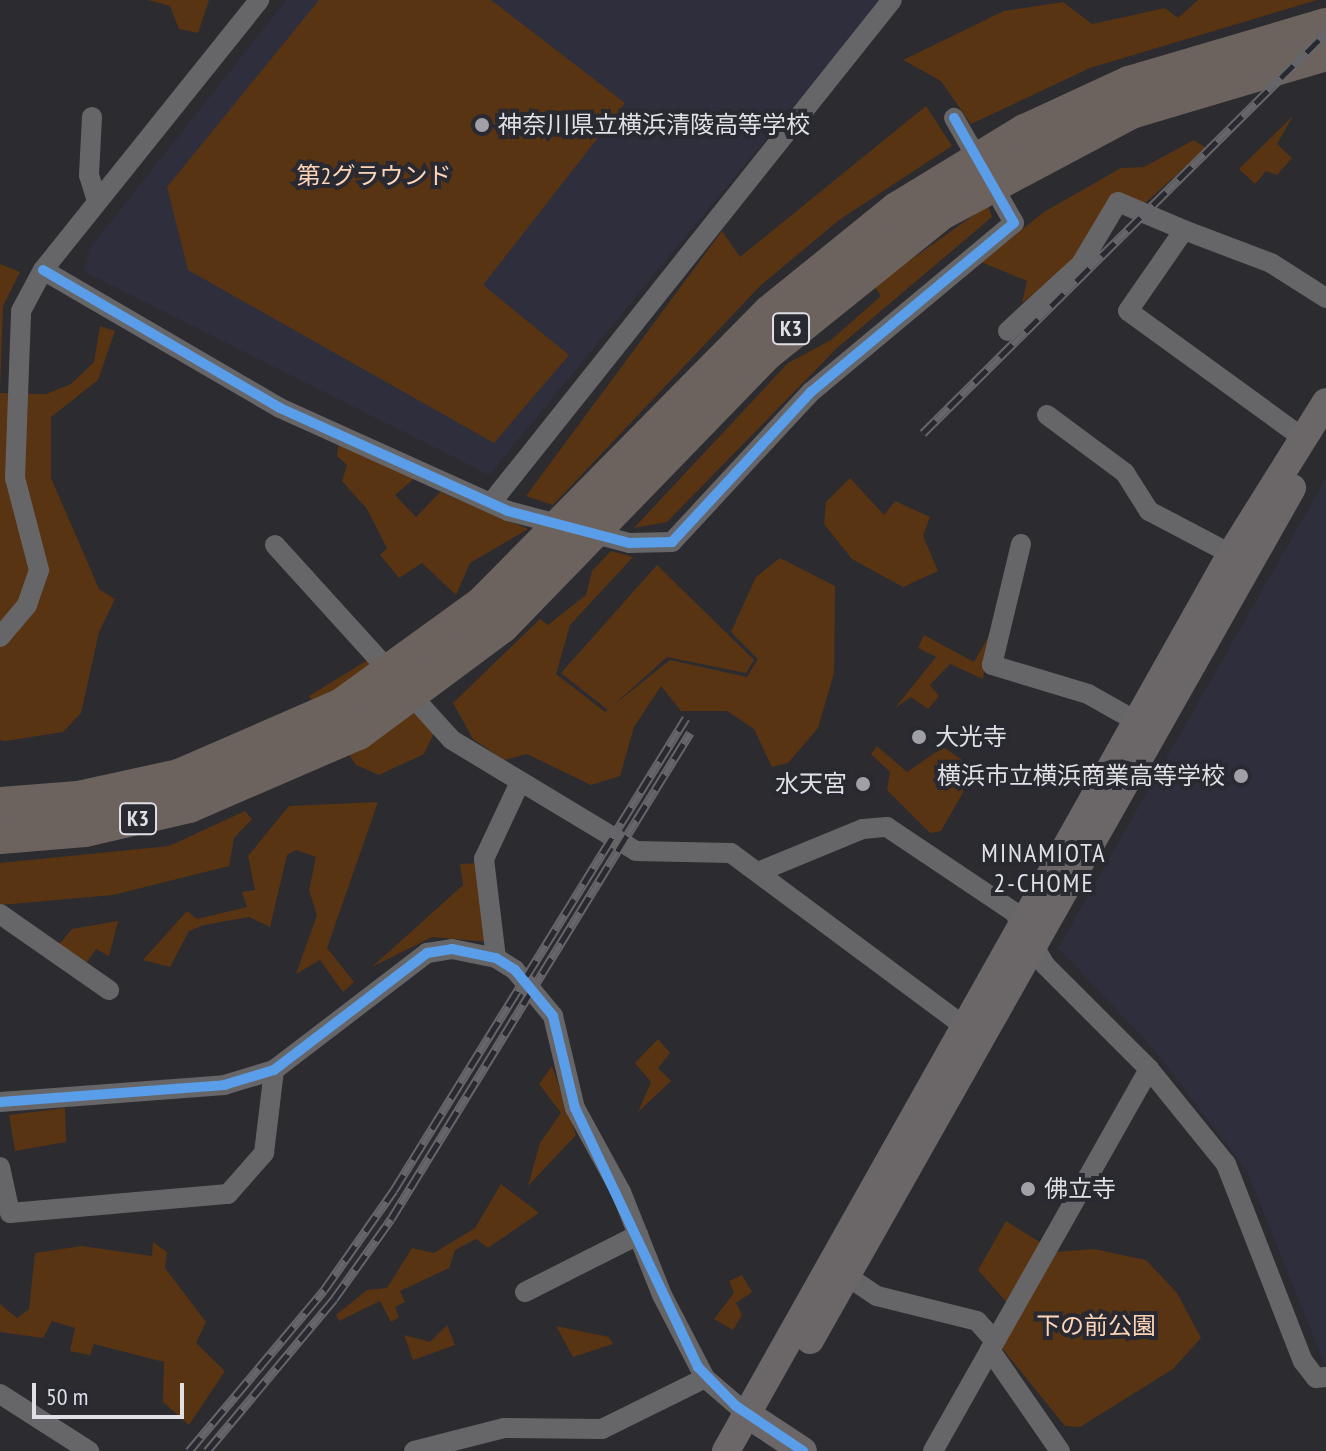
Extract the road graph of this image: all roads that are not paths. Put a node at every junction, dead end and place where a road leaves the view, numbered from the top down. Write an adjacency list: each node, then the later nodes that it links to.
1 (259, 0): 8 (street)
2 (892, 0): 16 (street)
3 (1326, 26): 5 (highway, K3)
4 (1326, 53): 5 (highway, K3)
5 (1180, 79): 22 (highway, K3)
6 (92, 117): 8 (street)
7 (954, 118): 16 (street)
8 (97, 202): 10 (street)
9 (1184, 230): 11 (street); 12 (street); 15 (street)
10 (43, 270): 16 (street); 20 (street)
11 (1326, 298)
12 (1008, 331)
13 (1325, 404): 15 (main road)
14 (1047, 415): 19 (street)
15 (1315, 436): 19 (main road); 28 (main road)
16 (491, 502)
17 (1021, 544): 21 (street)
18 (275, 545): 23 (street)
19 (1231, 554): 21 (main road)
20 (0, 637)
21 (1136, 721): 28 (main road)
22 (263, 763): 24 (highway, K3); 25 (highway, K3)
23 (520, 782): 26 (street); 29 (street)
24 (0, 805)
25 (0, 836)
26 (758, 872): 28 (street); 31 (street)
27 (0, 914): 30 (street)
28 (1028, 936): 31 (main road); 32 (street); 37 (main road)
29 (496, 958): 33 (street); 36 (street)
30 (109, 990)
31 (964, 1026): 43 (main road)
32 (1149, 1069): 39 (street); 40 (street)
33 (274, 1070): 34 (street); 35 (street)
34 (0, 1102)
35 (0, 1167)
36 (638, 1235): 38 (street); 41 (street)
37 (847, 1276): 39 (street); 43 (main road)
38 (525, 1292)
39 (992, 1346): 50 (street); 51 (street)
40 (1326, 1377)
41 (705, 1378): 43 (street); 44 (street)
42 (0, 1394): 45 (street)
43 (755, 1420): 47 (main road); 48 (main road); 49 (main road)
44 (437, 1447): 46 (street)
45 (89, 1451)
46 (414, 1451)
47 (726, 1451)
48 (749, 1451)
49 (803, 1451)
50 (933, 1451)
51 (1060, 1451)

